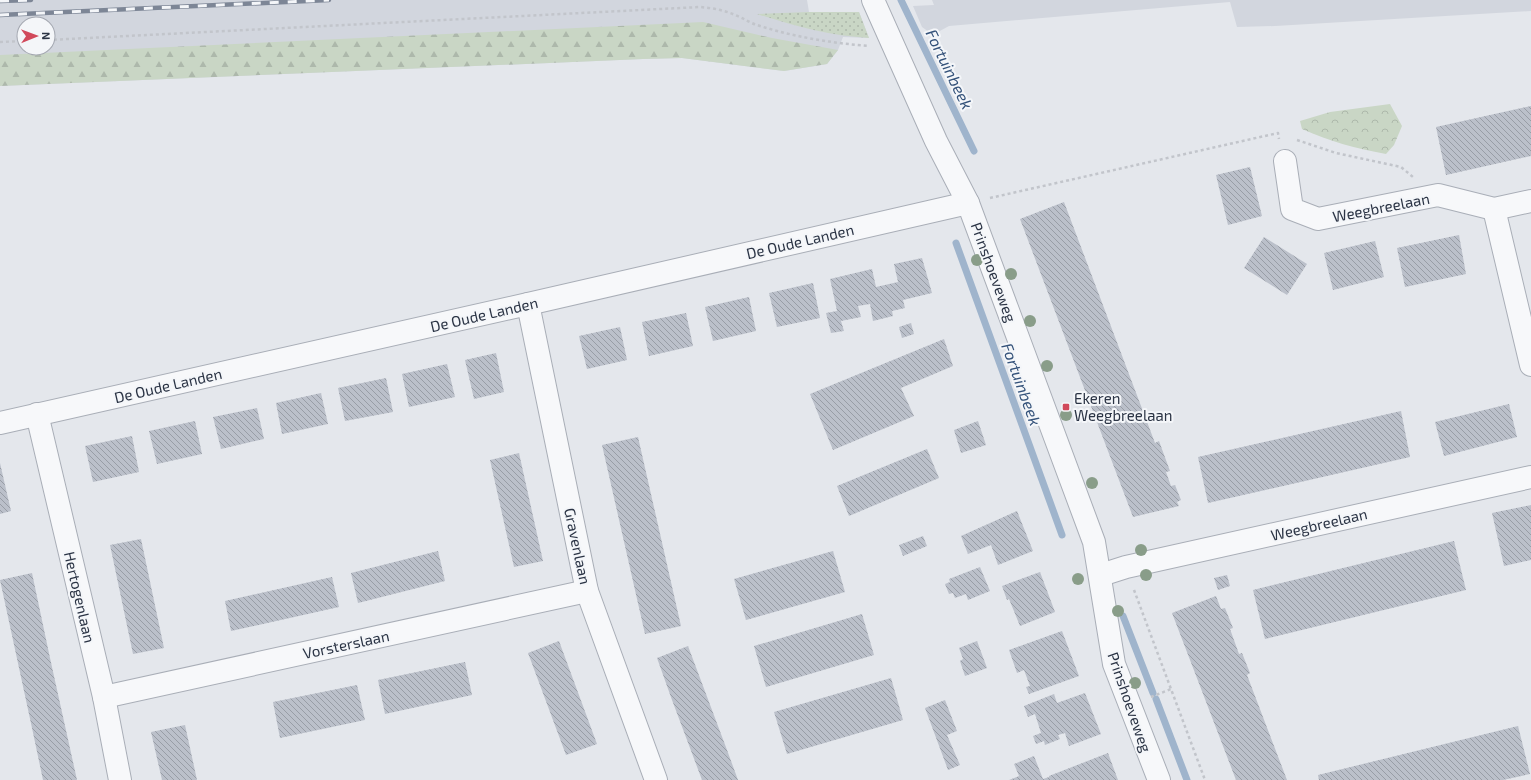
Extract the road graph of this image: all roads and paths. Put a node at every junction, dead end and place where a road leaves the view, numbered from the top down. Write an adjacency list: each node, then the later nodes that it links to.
1 (873, 0): 5 (street, Prinshoeveweg)
2 (56, 40): 5 (path)
3 (16, 41): 4 (path)
4 (0, 42)
5 (894, 48): 12 (street, Prinshoeveweg)
6 (1278, 134): 7 (path); 9 (path); 12 (path)
7 (1285, 136)
8 (1292, 138): 10 (path)
9 (1285, 161): 10 (street, Weegbreelaan)
10 (1438, 195): 13 (street, Weegbreelaan)
11 (1531, 201): 13 (street, Weegbreelaan)
12 (968, 203): 14 (street, De Oude Landen); 19 (street, Prinshoeveweg)
13 (1494, 210): 15 (street)
14 (528, 304): 16 (street, De Oude Landen); 20 (street, Gravenlaan)
15 (1531, 365)
16 (37, 414): 17 (street, De Oude Landen); 22 (street, Hertogenlaan)
17 (0, 423)
18 (1531, 477): 19 (street, Weegbreelaan)
19 (1112, 571): 21 (path); 26 (street, Prinshoeveweg)
20 (588, 591): 22 (street, Vorsterslaan); 25 (street, Gravenlaan)
21 (1171, 689): 23 (path); 27 (path)
22 (104, 697): 24 (street, Hertogenlaan)
23 (1146, 699)
24 (120, 780)
25 (656, 780)
26 (1158, 780)
27 (1205, 780)

